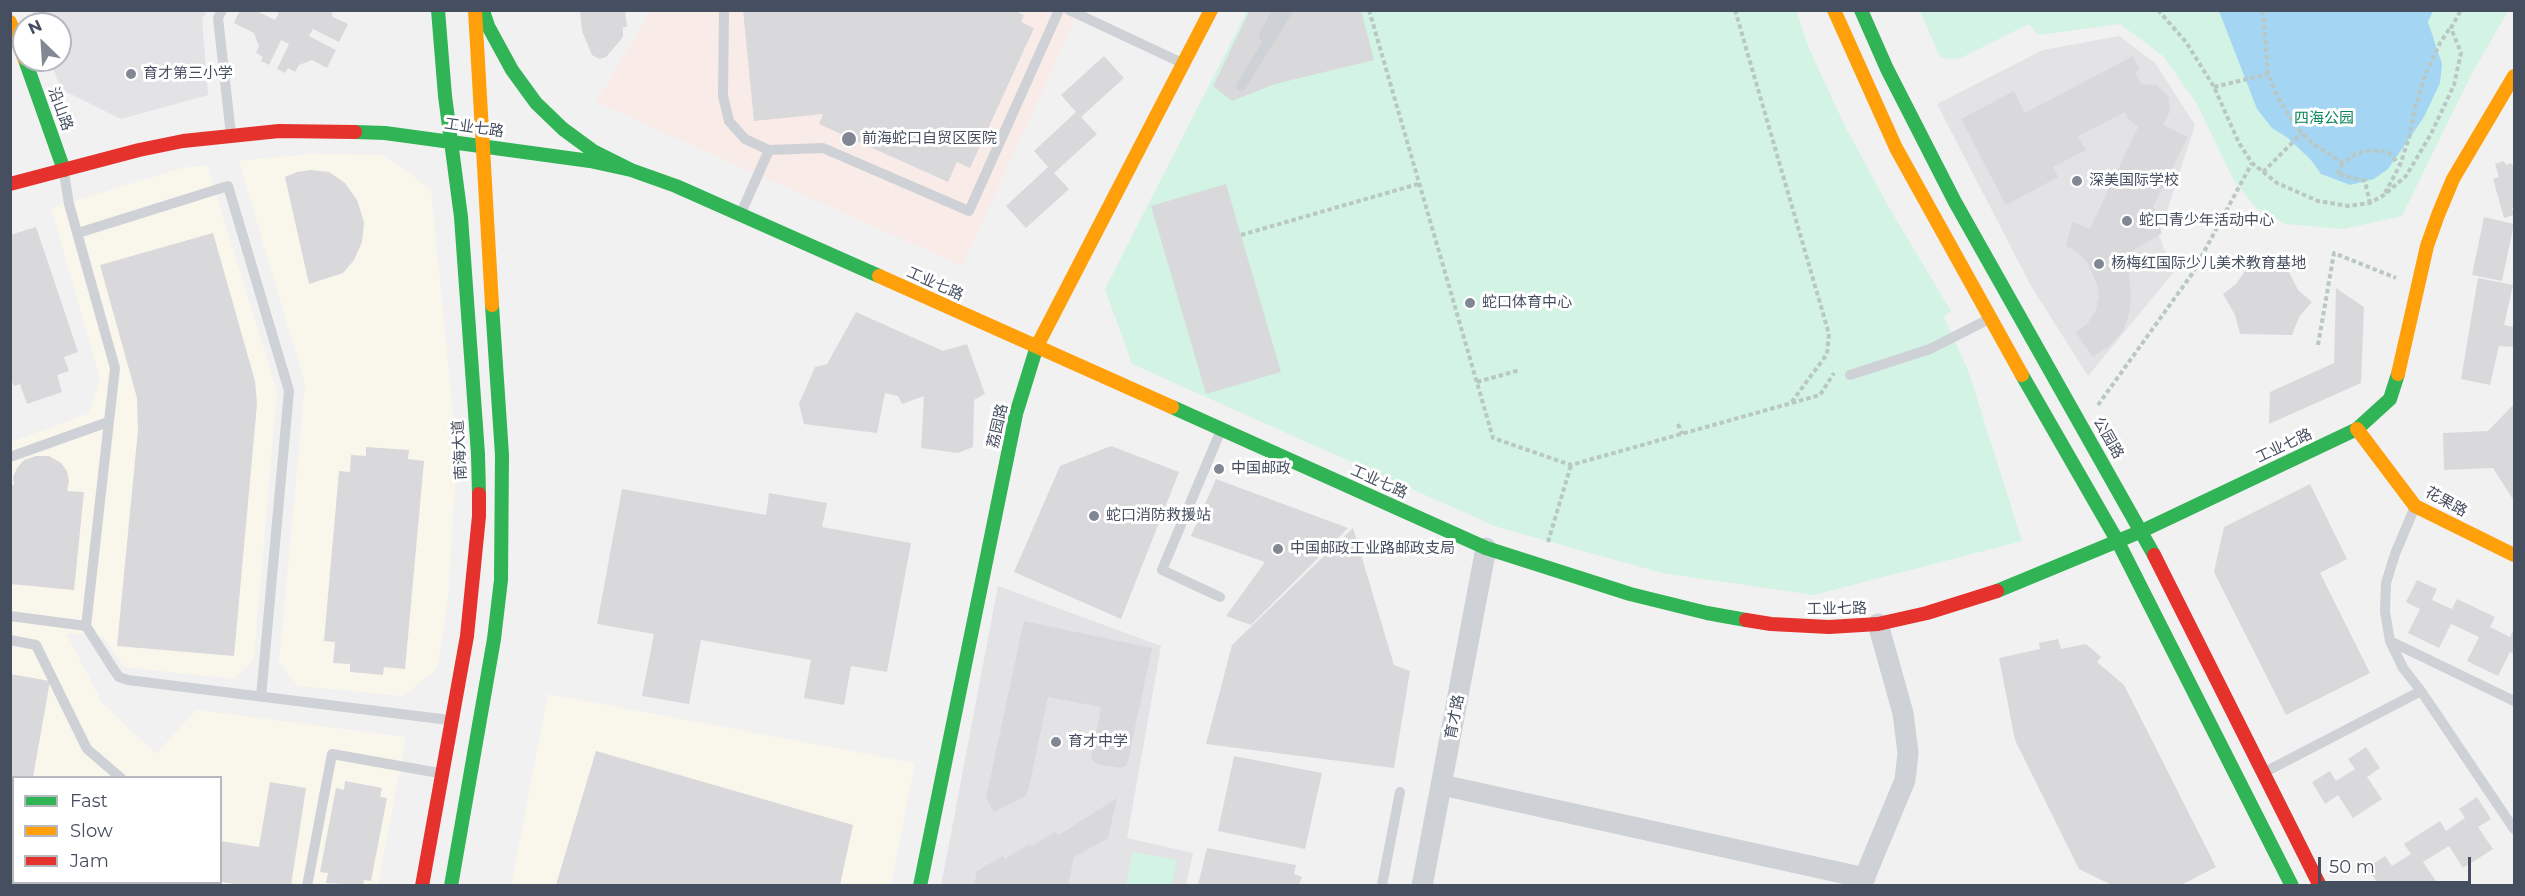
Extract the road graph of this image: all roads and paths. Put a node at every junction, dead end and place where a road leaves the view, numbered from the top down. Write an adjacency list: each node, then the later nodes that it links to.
1 (222, 10): 27 (lane)
2 (438, 10): 28 (street, 南海大道)
3 (475, 10): 29 (street)
4 (483, 10): 35 (street)
5 (724, 10): 30 (lane)
6 (1059, 10): 30 (lane)
7 (1069, 10): 20 (lane)
8 (1211, 10): 20 (street, 荔园路)
9 (1277, 10): 19 (lane)
10 (1288, 10): 24 (lane)
11 (1369, 10): 38 (path)
12 (1735, 10): 52 (path)
13 (1834, 10): 45 (street)
14 (1861, 10): 62 (street, 公园路)
15 (2158, 10): 25 (path)
16 (2263, 10): 22 (path)
17 (2461, 10): 18 (path)
18 (2451, 28): 33 (path); 39 (path)
19 (1256, 54)
20 (1183, 63): 47 (street, 荔园路)
21 (29, 72): 34 (street, 沿山路)
22 (2268, 74): 25 (path); 26 (path)
23 (2514, 76): 56 (street, 工业七路)
24 (1241, 86)
25 (2214, 87): 31 (path)
26 (2302, 133): 32 (path); 36 (path)
27 (231, 135): 28 (street, 工业七路); 34 (street, 工业七路)
28 (451, 141): 29 (street, 工业七路); 76 (street, 南海大道)
29 (483, 146): 35 (street, 工业七路); 86 (street)
30 (769, 150): 41 (lane)
31 (2252, 163): 36 (path); 53 (path)
32 (2343, 163): 33 (path); 40 (path)
33 (2400, 165): 39 (path)
34 (64, 170): 37 (street, 工业七路); 42 (lane)
35 (631, 170): 41 (street, 工业七路)
36 (2263, 172): 40 (path)
37 (10, 184)
38 (1418, 184): 43 (path); 51 (path)
39 (2384, 195): 40 (path)
40 (2370, 203)
41 (741, 214): 47 (street, 工业七路)
42 (78, 233): 54 (lane); 74 (lane)
43 (1241, 235)
44 (2400, 279): 46 (path)
45 (1990, 319): 50 (lane); 63 (street)
46 (2318, 345)
47 (1036, 348): 57 (street, 工业七路); 87 (street, 荔园路)
48 (1520, 370): 51 (path)
49 (1836, 371): 52 (path)
50 (1850, 375)
51 (1477, 382): 60 (path)
52 (1791, 404): 58 (path)
53 (2095, 408)
54 (108, 422): 59 (lane); 70 (lane)
55 (1678, 424): 58 (path)
56 (2357, 429): 61 (street, 花果路); 62 (street, 工业七路)
57 (1221, 430): 64 (street, 工业七路); 67 (lane)
58 (1682, 434): 60 (path)
59 (10, 457)
60 (1571, 465): 66 (path)
61 (2415, 506): 65 (street, 花果路); 72 (lane)
62 (2142, 531): 63 (street, 工业七路); 77 (street, 公园路)
63 (2118, 542): 69 (street, 工业七路); 90 (street)
64 (1486, 548): 66 (street, 工业七路); 80 (street, 育才路)
65 (2514, 555)
66 (1541, 566): 69 (street, 工业七路)
67 (1220, 597)
68 (10, 616): 70 (lane)
69 (1878, 624): 83 (street)
70 (86, 626): 74 (lane)
71 (10, 640): 79 (lane)
72 (2390, 641): 73 (lane); 75 (lane)
73 (2421, 691): 77 (lane); 82 (lane)
74 (261, 697): 76 (lane)
75 (2514, 701)
76 (452, 721): 78 (street, 南海大道)
77 (2264, 773): 91 (street, 公园路)
78 (442, 774): 84 (lane); 85 (street, 南海大道)
79 (120, 776)
80 (1442, 785): 83 (street); 89 (street, 育才路)
81 (1400, 792): 88 (lane)
82 (2514, 829)
83 (1863, 881)
84 (307, 885)
85 (422, 885)
86 (451, 885)
87 (920, 885)
88 (1383, 885)
89 (1422, 885)
90 (2292, 885)
91 (2320, 885)

